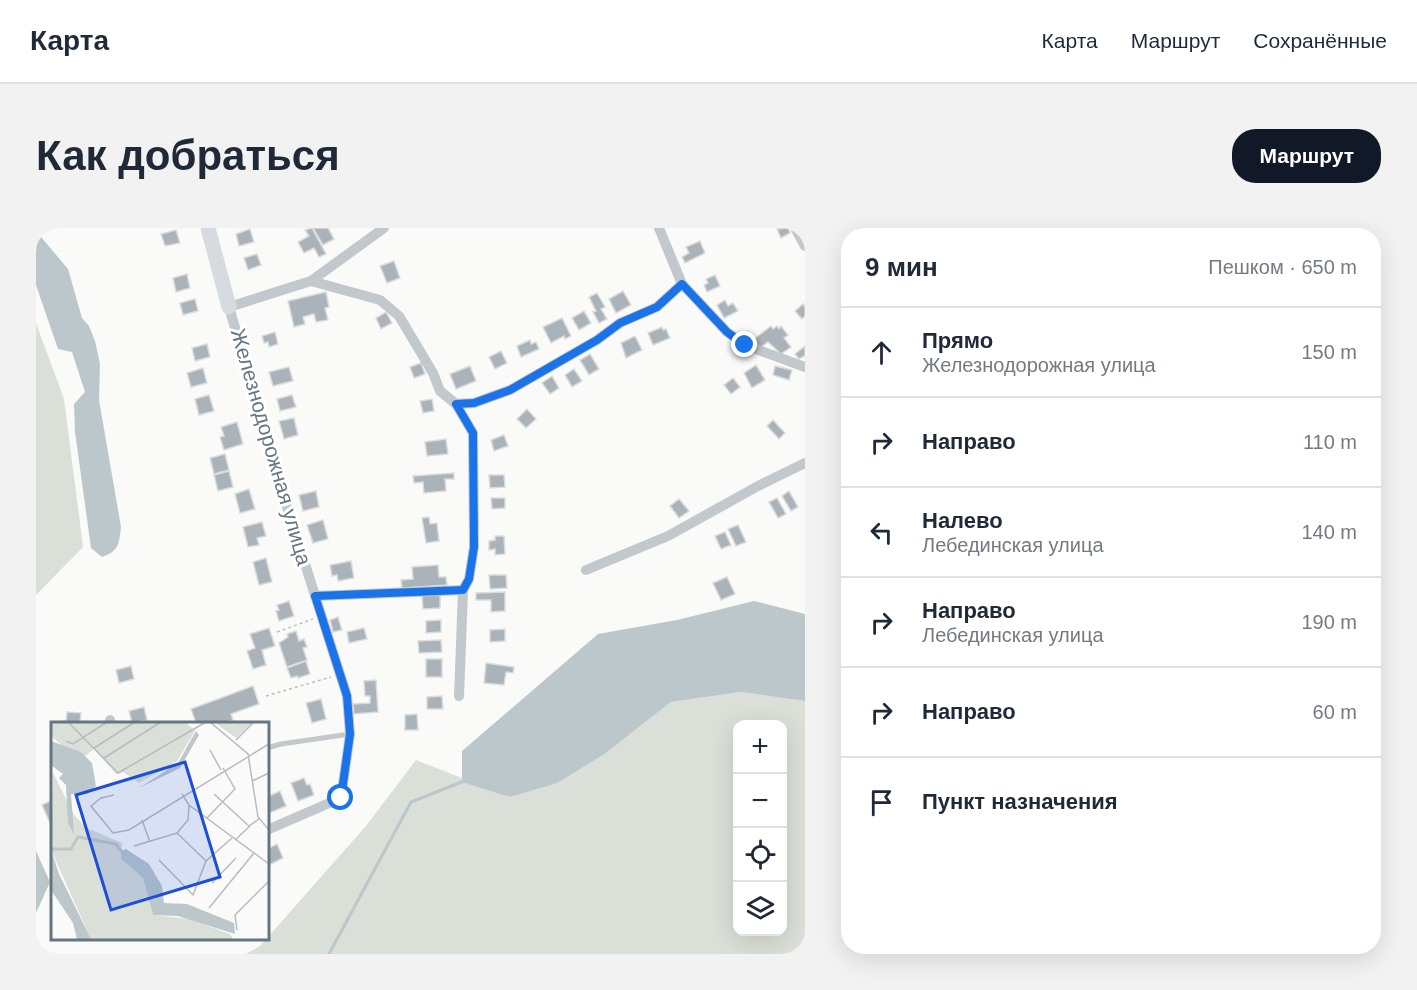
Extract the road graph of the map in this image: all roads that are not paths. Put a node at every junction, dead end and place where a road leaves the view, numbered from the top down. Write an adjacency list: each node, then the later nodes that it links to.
1 (208, 228): 8 (street, Железнодорожная улица)
2 (384, 228): 6 (street)
3 (658, 228): 7 (street)
4 (795, 228): 5 (street)
5 (805, 246)
6 (311, 281): 8 (street); 10 (street)
7 (682, 284): 9 (street); 10 (street)
8 (229, 307): 14 (street, Железнодорожная улица)
9 (805, 367)
10 (456, 404): 13 (street)
11 (805, 463): 12 (street)
12 (586, 570)
13 (463, 590): 14 (street); 15 (street)
14 (315, 596): 16 (street, Железнодорожная улица)
15 (459, 696)
16 (350, 734): 17 (lane); 18 (street, Железнодорожная улица)
17 (268, 748)
18 (268, 830)

